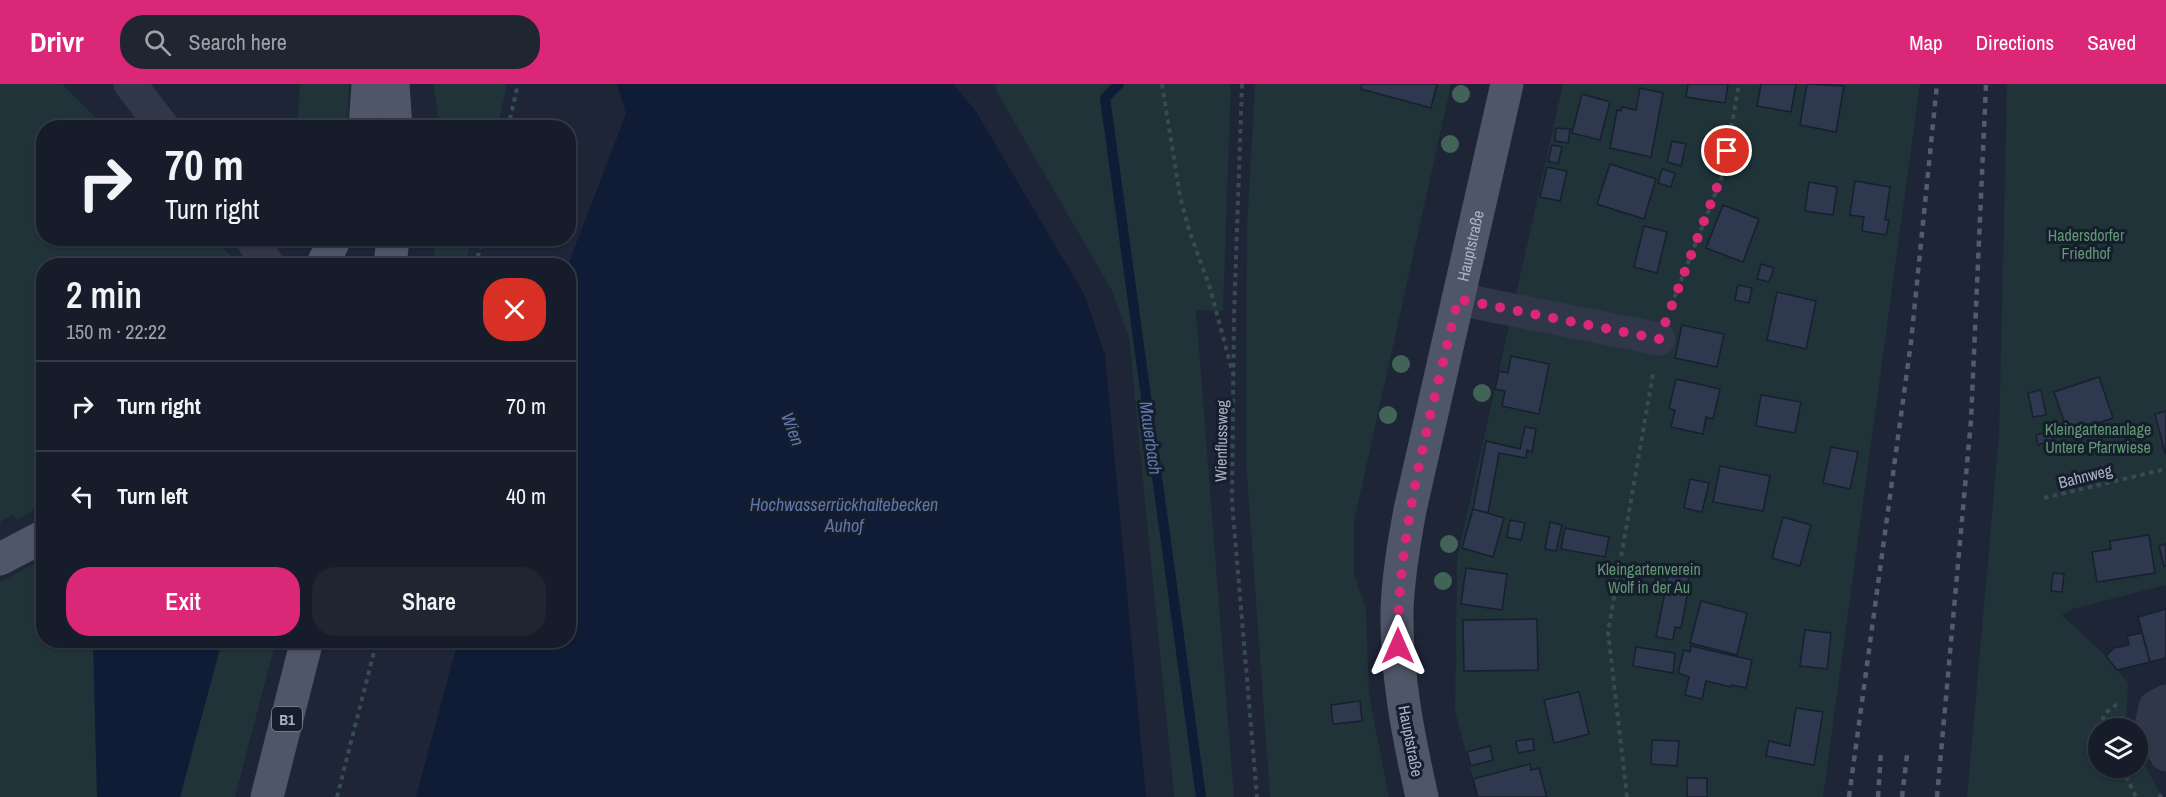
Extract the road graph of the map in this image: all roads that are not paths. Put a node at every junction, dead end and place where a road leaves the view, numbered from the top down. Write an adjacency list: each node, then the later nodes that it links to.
1 (130, 84): 5 (street)
2 (368, 84): 6 (main road)
3 (393, 84): 7 (main road)
4 (1507, 84): 8 (main road, Hauptstraße)
5 (158, 120)
6 (366, 120)
7 (395, 120)
8 (1458, 299): 9 (street); 16 (main road, Hauptstraße)
9 (1659, 339)
10 (36, 540): 11 (main road)
11 (0, 559)
12 (305, 648): 15 (main road, B1)
13 (2161, 704): 14 (street)
14 (2166, 755)
15 (267, 797)
16 (1422, 797)

